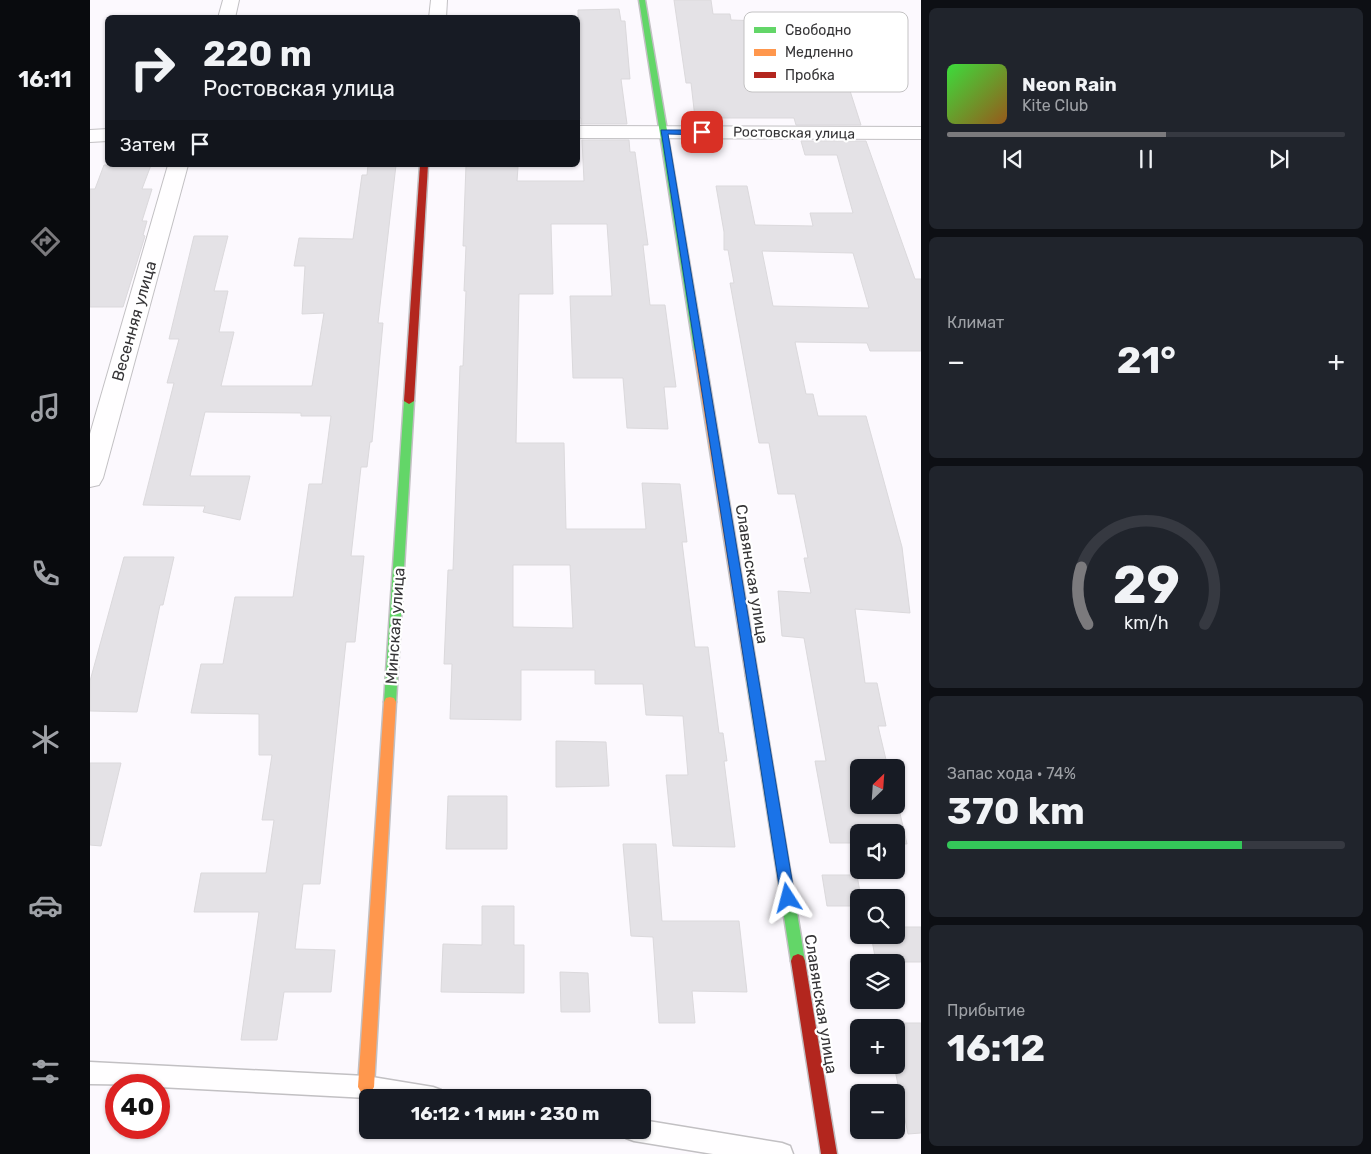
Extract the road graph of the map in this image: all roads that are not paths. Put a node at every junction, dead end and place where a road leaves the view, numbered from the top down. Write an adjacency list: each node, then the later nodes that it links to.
1 (231, 0): 4 (street)
2 (439, 0): 5 (street)
3 (642, 0): 7 (street, Славянская улица)
4 (227, 15)
5 (437, 15)
6 (580, 132): 7 (street, Ростовская улица)
7 (664, 132): 8 (street, Ростовская улица); 19 (street, Славянская улица)
8 (921, 133)
9 (105, 135): 10 (street)
10 (90, 136)
11 (177, 167): 13 (street, Весенняя улица)
12 (424, 167): 15 (street, Минская улица)
13 (90, 478)
14 (90, 1073): 15 (lane)
15 (366, 1087): 16 (lane)
16 (378, 1089)
17 (651, 1133): 18 (lane)
18 (782, 1154)
19 (829, 1154)

